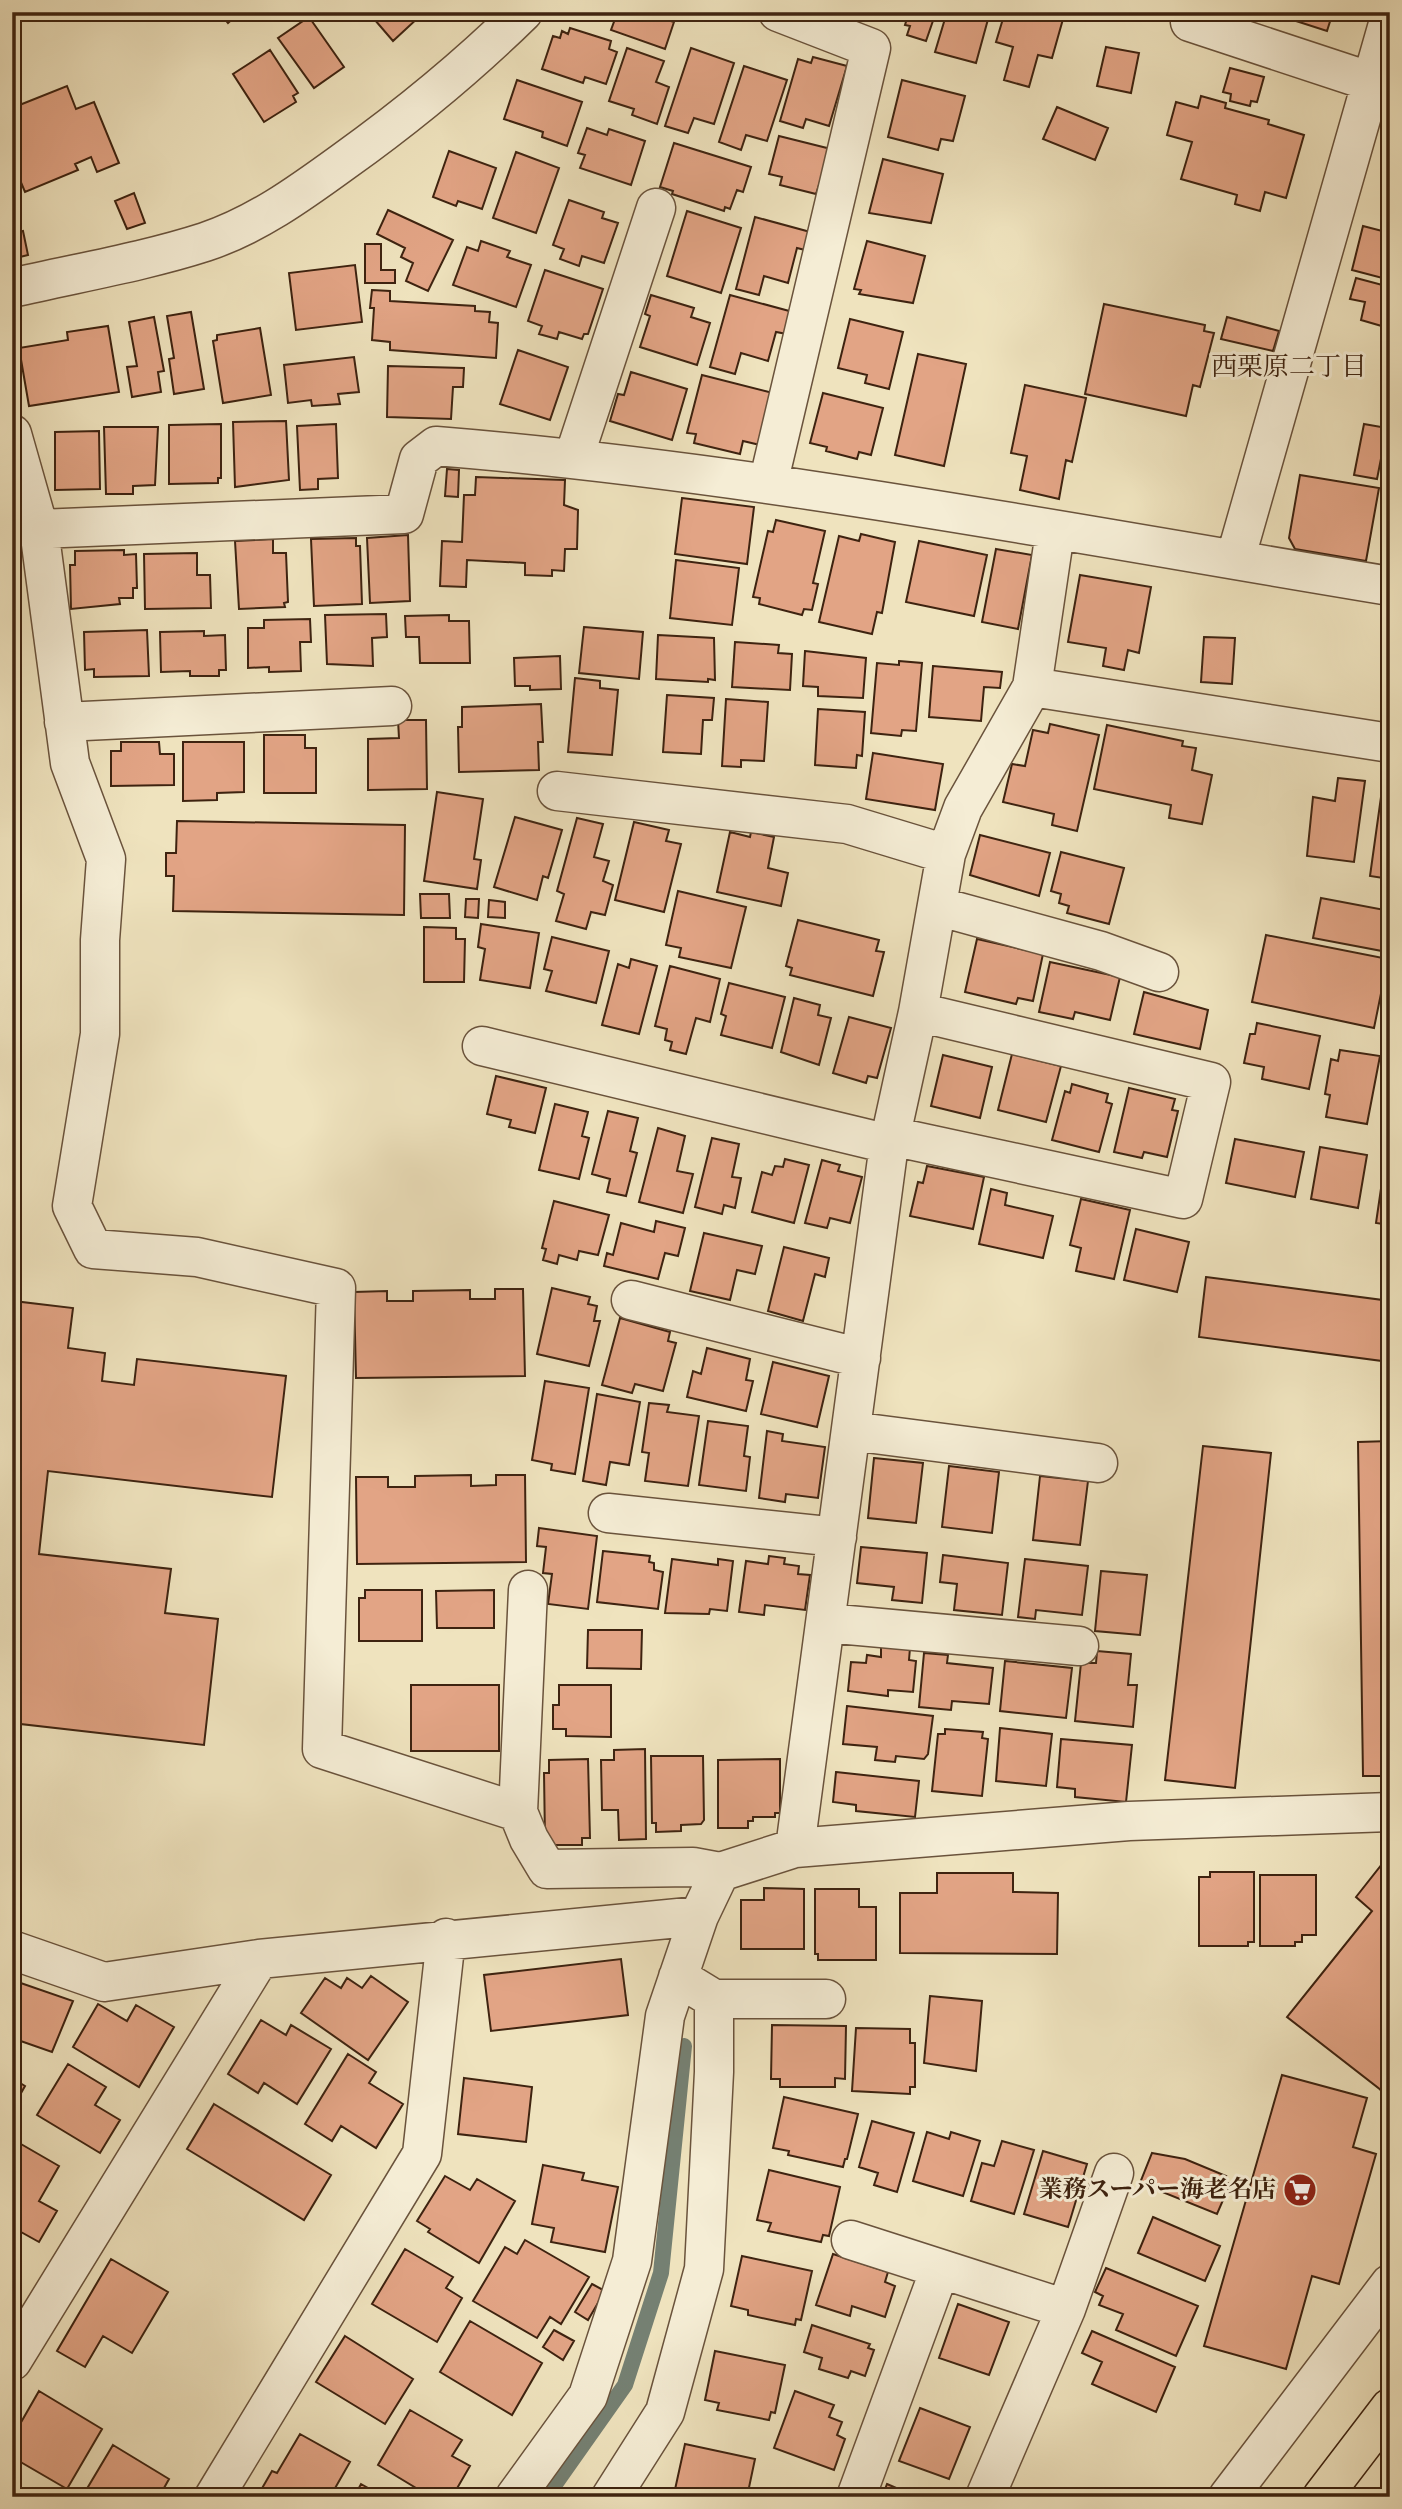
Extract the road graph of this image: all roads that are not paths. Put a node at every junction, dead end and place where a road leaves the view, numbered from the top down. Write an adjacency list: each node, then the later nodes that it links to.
1 (523, 12): 7 (street)
2 (778, 12): 10 (street)
3 (1390, 17): 5 (street)
4 (1190, 22): 5 (street)
5 (1379, 85): 13 (street)
6 (656, 208): 9 (street)
7 (12, 288)
8 (12, 433): 11 (street)
9 (574, 457): 10 (street); 11 (street)
10 (768, 484): 12 (street)
11 (39, 529): 17 (street)
12 (1055, 532): 13 (street); 15 (street)
13 (1234, 560): 14 (street)
14 (1390, 586)
15 (1032, 687): 18 (street); 20 (street)
16 (393, 706): 17 (street)
17 (64, 722): 35 (street)
18 (1390, 743)
19 (557, 792): 20 (street)
20 (946, 854): 21 (street)
21 (937, 906): 22 (street); 23 (street)
22 (1159, 972)
23 (918, 1012): 25 (street); 25 (street)
24 (482, 1046): 25 (street)
25 (890, 1140): 27 (street)
26 (631, 1300): 27 (street)
27 (861, 1358): 28 (street)
28 (851, 1432): 29 (street); 31 (street)
29 (1098, 1463)
30 (608, 1513): 31 (street)
31 (837, 1537): 33 (street)
32 (527, 1590): 35 (street)
33 (826, 1623): 34 (street); 37 (street)
34 (1079, 1646)
35 (518, 1812): 38 (street)
36 (1390, 1812): 37 (street)
37 (796, 1848): 38 (street)
38 (720, 1872): 39 (street)
39 (699, 1916): 40 (street); 43 (street)
40 (446, 1938): 42 (street); 53 (street)
41 (12, 1950): 42 (street)
42 (259, 1959): 51 (street)
43 (678, 1977): 44 (street); 54 (street)
44 (714, 1999): 45 (street); 55 (street)
45 (826, 1999)
46 (1114, 2173): 50 (street)
47 (851, 2240): 48 (street)
48 (940, 2269): 50 (street); 56 (street)
49 (1390, 2284): 58 (street)
50 (1066, 2309): 57 (street)
51 (12, 2361)
52 (1390, 2408): 59 (highway)
53 (214, 2497)
54 (515, 2497)
55 (611, 2497)
56 (856, 2497)
57 (985, 2497)
58 (1228, 2497)
59 (1322, 2497)

